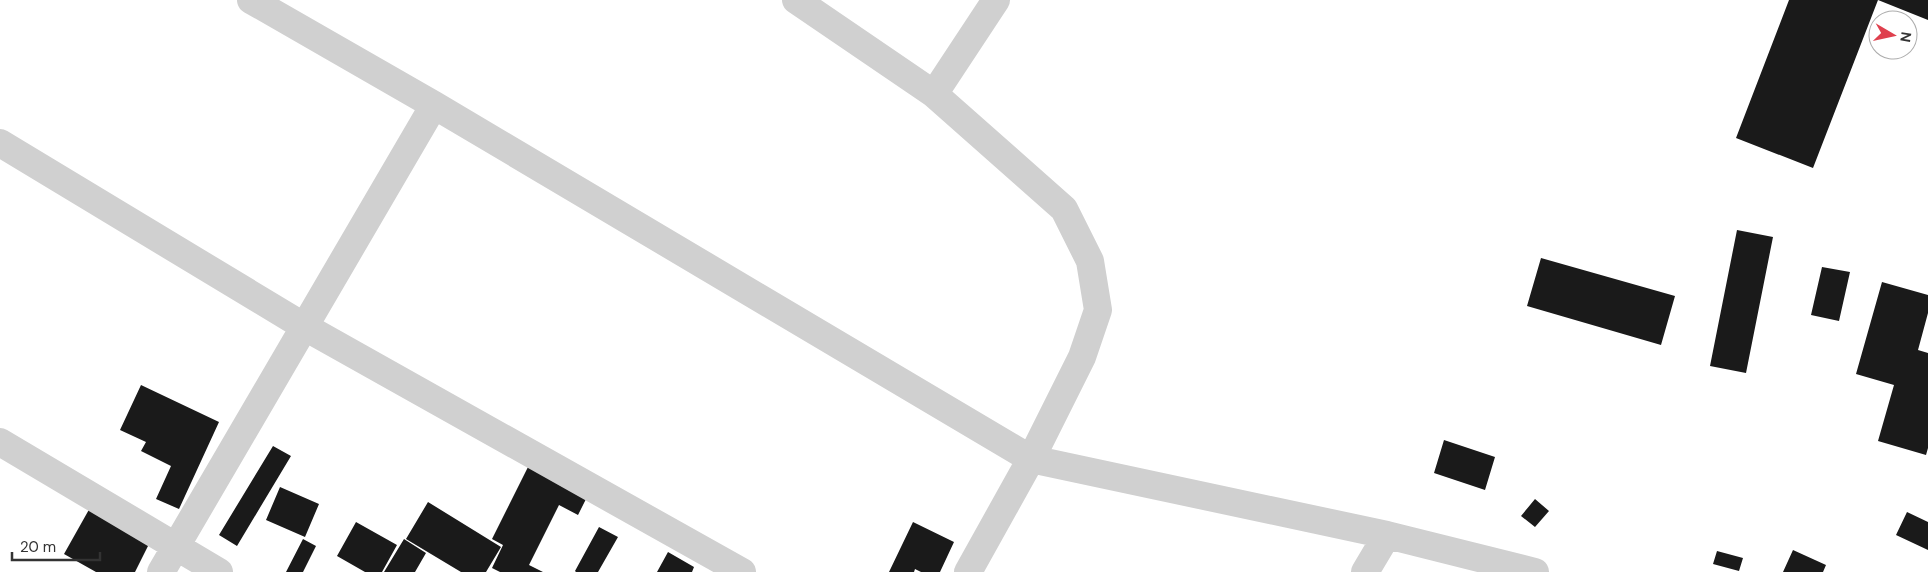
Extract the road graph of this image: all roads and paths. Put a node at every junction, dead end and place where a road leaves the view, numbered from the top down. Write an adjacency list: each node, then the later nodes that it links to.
1 (251, 0): 5 (street)
2 (796, 0): 4 (street)
3 (996, 0): 4 (street)
4 (934, 94): 9 (street)
5 (434, 105): 7 (street); 9 (street)
6 (0, 144): 7 (street)
7 (305, 327): 11 (street); 14 (street)
8 (0, 442): 11 (street)
9 (1031, 459): 10 (street); 15 (street)
10 (1387, 535): 16 (street); 17 (street)
11 (177, 546): 12 (street); 13 (street)
12 (161, 572)
13 (218, 572)
14 (742, 572)
15 (968, 572)
16 (1365, 572)
17 (1535, 572)

